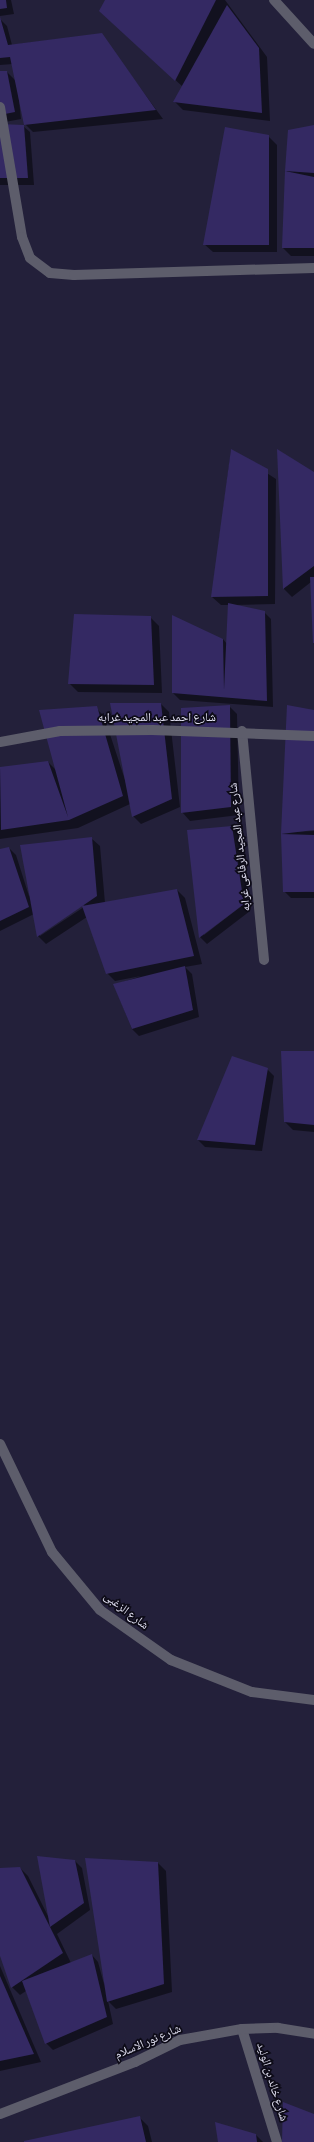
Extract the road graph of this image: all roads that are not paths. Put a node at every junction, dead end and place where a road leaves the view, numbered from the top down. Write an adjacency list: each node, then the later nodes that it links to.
1 (274, 0): 2 (street)
2 (314, 44)
3 (0, 107): 4 (street)
4 (314, 268)
5 (242, 732): 6 (street, شارع احمد عبد المجيد غرابه); 7 (street, شارع احمد عبد المجيد غرابه); 8 (street, شارع عبد المجيد الرفاعى غرابه)
6 (314, 736)
7 (0, 742)
8 (264, 960)
9 (0, 1444): 10 (street, شارع الزغبى)
10 (314, 1700)
11 (242, 2029): 12 (street, شارع نور الاسلام); 13 (street, شارع نور الاسلام); 14 (street, شارع خالد بن الوليد)
12 (314, 2034)
13 (0, 2114)
14 (277, 2142)

